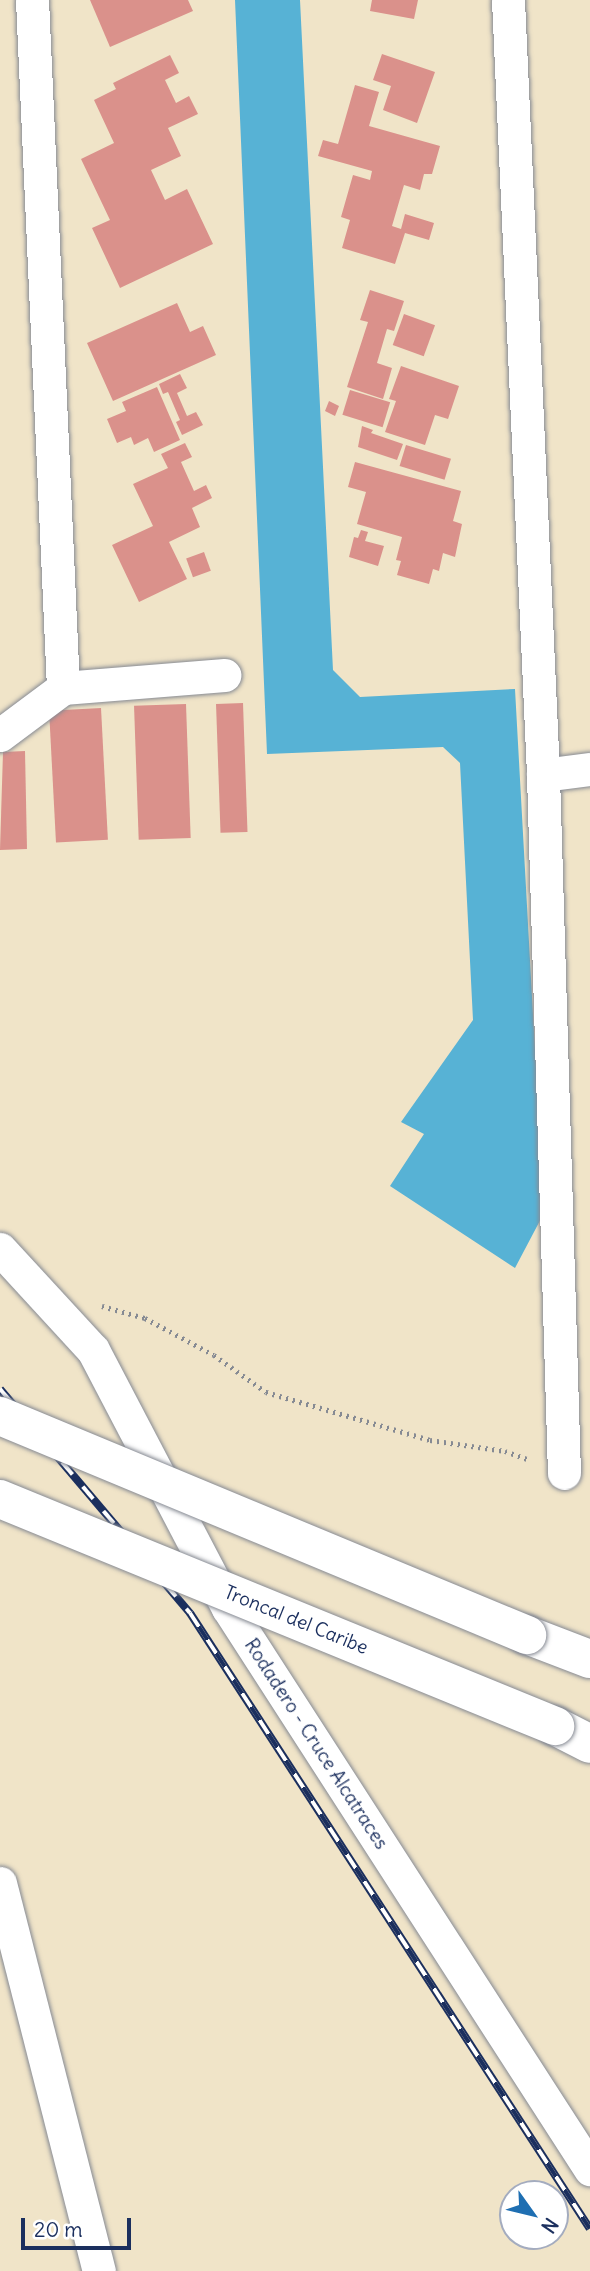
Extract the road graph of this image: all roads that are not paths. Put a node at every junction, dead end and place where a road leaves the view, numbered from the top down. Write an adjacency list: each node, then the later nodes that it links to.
1 (32, 0): 4 (street)
2 (508, 0): 7 (street)
3 (224, 675): 4 (street)
4 (63, 688): 5 (street)
5 (0, 735)
6 (590, 769): 7 (street)
7 (543, 775): 10 (street)
8 (0, 1249): 15 (street, Rodadero - Cruce Alcatraces)
9 (0, 1416): 12 (highway, bridge)
10 (564, 1473)
11 (0, 1499): 13 (highway, Troncal del Caribe, bridge)
12 (590, 1659)
13 (590, 1744)
14 (0, 1883): 16 (street)
15 (590, 2169)
16 (99, 2271)

